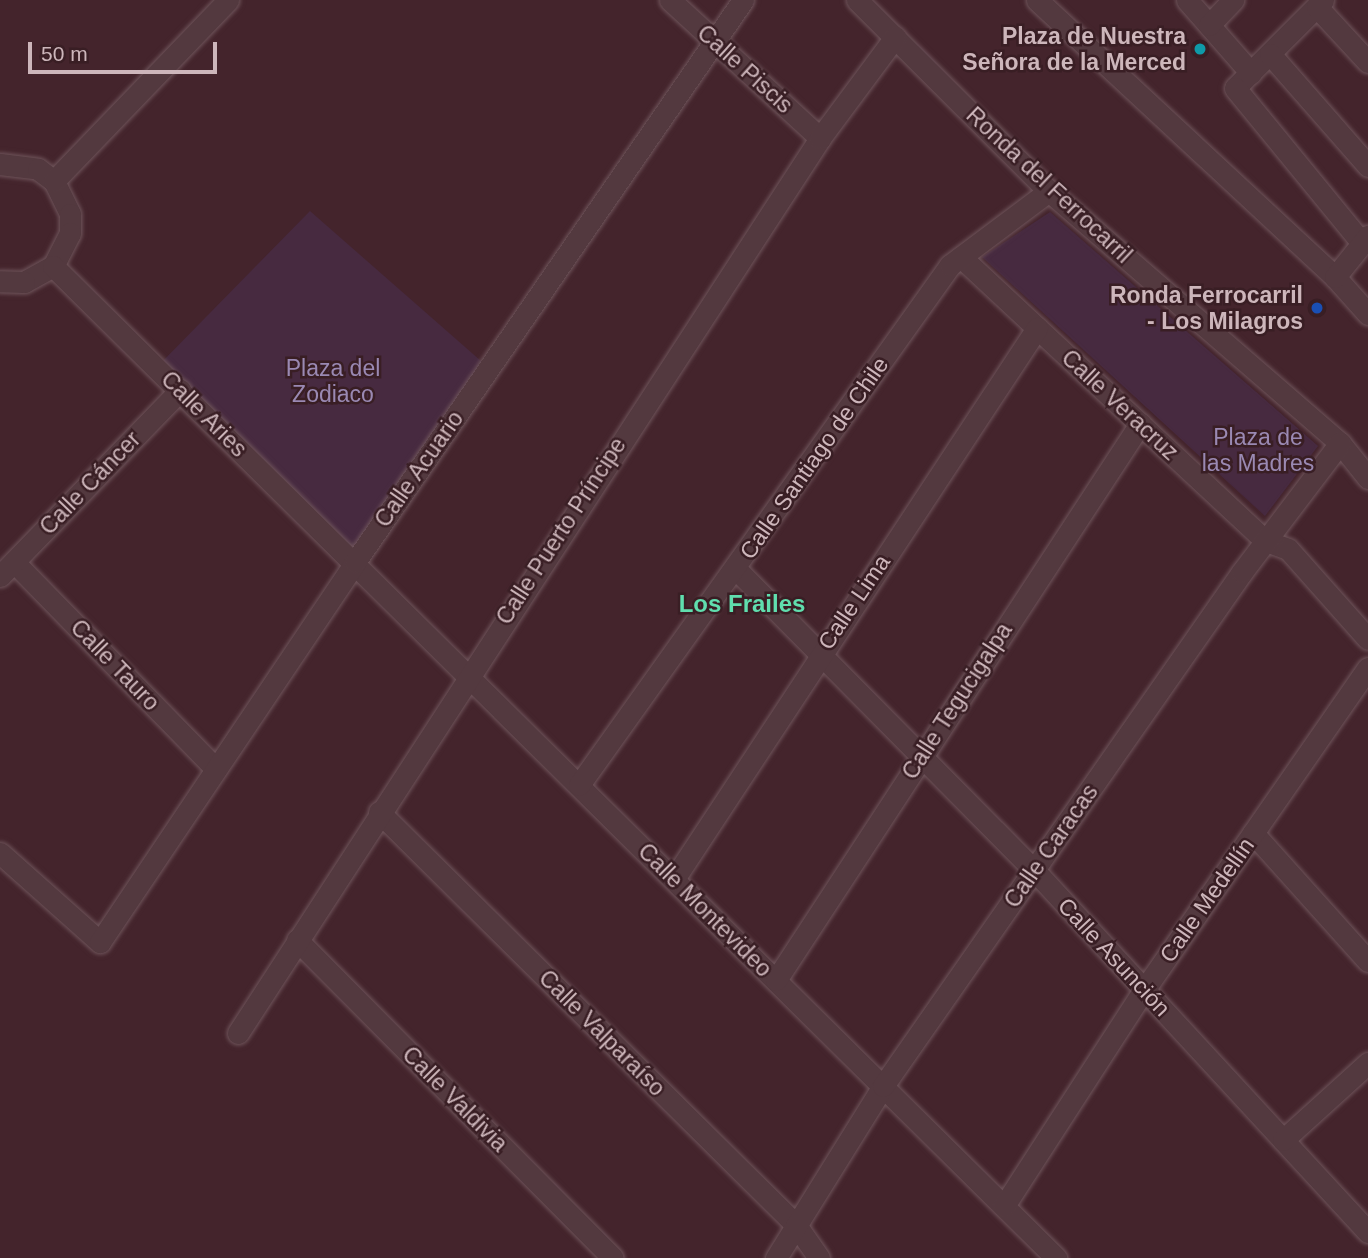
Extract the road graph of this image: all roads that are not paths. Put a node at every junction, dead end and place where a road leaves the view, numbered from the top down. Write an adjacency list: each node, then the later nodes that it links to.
1 (228, 0): 18 (street)
2 (670, 0): 11 (street, Calle Piscis)
3 (743, 0): 11 (street, Calle Acuario)
4 (857, 0): 10 (street, Ronda del Ferrocarril)
5 (1037, 0): 23 (street)
6 (1187, 0): 9 (street)
7 (1233, 0): 9 (street)
8 (1320, 3): 12 (street); 13 (street)
9 (1209, 25): 14 (street)
10 (895, 37): 15 (street, Calle Puerto Príncipe); 19 (street, Ronda del Ferrocarril)
11 (714, 42): 15 (street, Calle Piscis); 32 (street, Calle Acuario)
12 (1270, 54): 14 (street); 17 (street)
13 (1368, 62)
14 (1251, 73): 20 (street)
15 (820, 138): 38 (street, Calle Puerto Príncipe)
16 (0, 164): 18 (street)
17 (1368, 166)
18 (54, 181): 22 (street)
19 (1049, 191): 21 (street, Calle Santiago de Chile); 29 (street, Ronda del Ferrocarril)
20 (1365, 239): 23 (street)
21 (961, 257): 26 (street, Calle Veracruz); 34 (street, Calle Santiago de Chile)
22 (53, 266): 24 (street); 27 (street, Calle Aries)
23 (1335, 277): 25 (street)
24 (0, 282)
25 (1368, 314)
26 (1037, 328): 28 (street, Calle Veracruz); 36 (street, Calle Lima)
27 (180, 390): 32 (street, Calle Aries); 33 (street, Calle Cáncer)
28 (1140, 424): 31 (street, Calle Veracruz); 39 (street, Calle Tegucigalpa)
29 (1340, 443): 30 (street, Ronda del Ferrocarril); 31 (street, Calle Caracas)
30 (1368, 478)
31 (1266, 541): 35 (street, Calle Veracruz); 45 (street, Calle Caracas)
32 (355, 562): 38 (street, Calle Montevideo); 40 (street, Calle Acuario)
33 (7, 569): 40 (street, Calle Tauro)
34 (736, 569): 36 (street, Calle Asunción); 41 (street, Calle Santiago de Chile)
35 (1368, 639)
36 (820, 653): 39 (street, Calle Asunción); 46 (street, Calle Lima)
37 (1368, 668): 43 (street, Calle Medellín)
38 (467, 674): 41 (street, Calle Montevideo); 42 (street, Calle Puerto Príncipe)
39 (921, 756): 45 (street, Calle Asunción); 49 (street, Calle Tegucigalpa)
40 (216, 769): 44 (street, Calle Acuario)
41 (579, 785): 46 (street, Calle Montevideo)
42 (379, 812): 47 (street, Calle Puerto Príncipe); 56 (street, Calle Valparaíso)
43 (1253, 833): 48 (street); 50 (street, Calle Medellín)
44 (0, 853)
45 (1034, 870): 50 (street, Calle Asunción); 53 (street, Calle Caracas)
46 (674, 879): 49 (street, Calle Montevideo)
47 (297, 940): 51 (street, Calle Puerto Príncipe); 58 (street, Calle Valdivia)
48 (1368, 961)
49 (776, 980): 53 (street, Calle Montevideo)
50 (1144, 990): 54 (street, Calle Asunción); 55 (street, Calle Medellín)
51 (238, 1033)
52 (1368, 1063): 54 (street)
53 (883, 1086): 55 (street, Calle Montevideo); 56 (street, Calle Caracas)
54 (1283, 1140): 57 (street, Calle Asunción)
55 (1004, 1206): 61 (street, Calle Montevideo)
56 (796, 1225): 59 (street, Calle Caracas); 60 (street, Calle Valparaíso)
57 (1368, 1232)
58 (613, 1258)
59 (776, 1258)
60 (819, 1258)
61 (1056, 1258)

